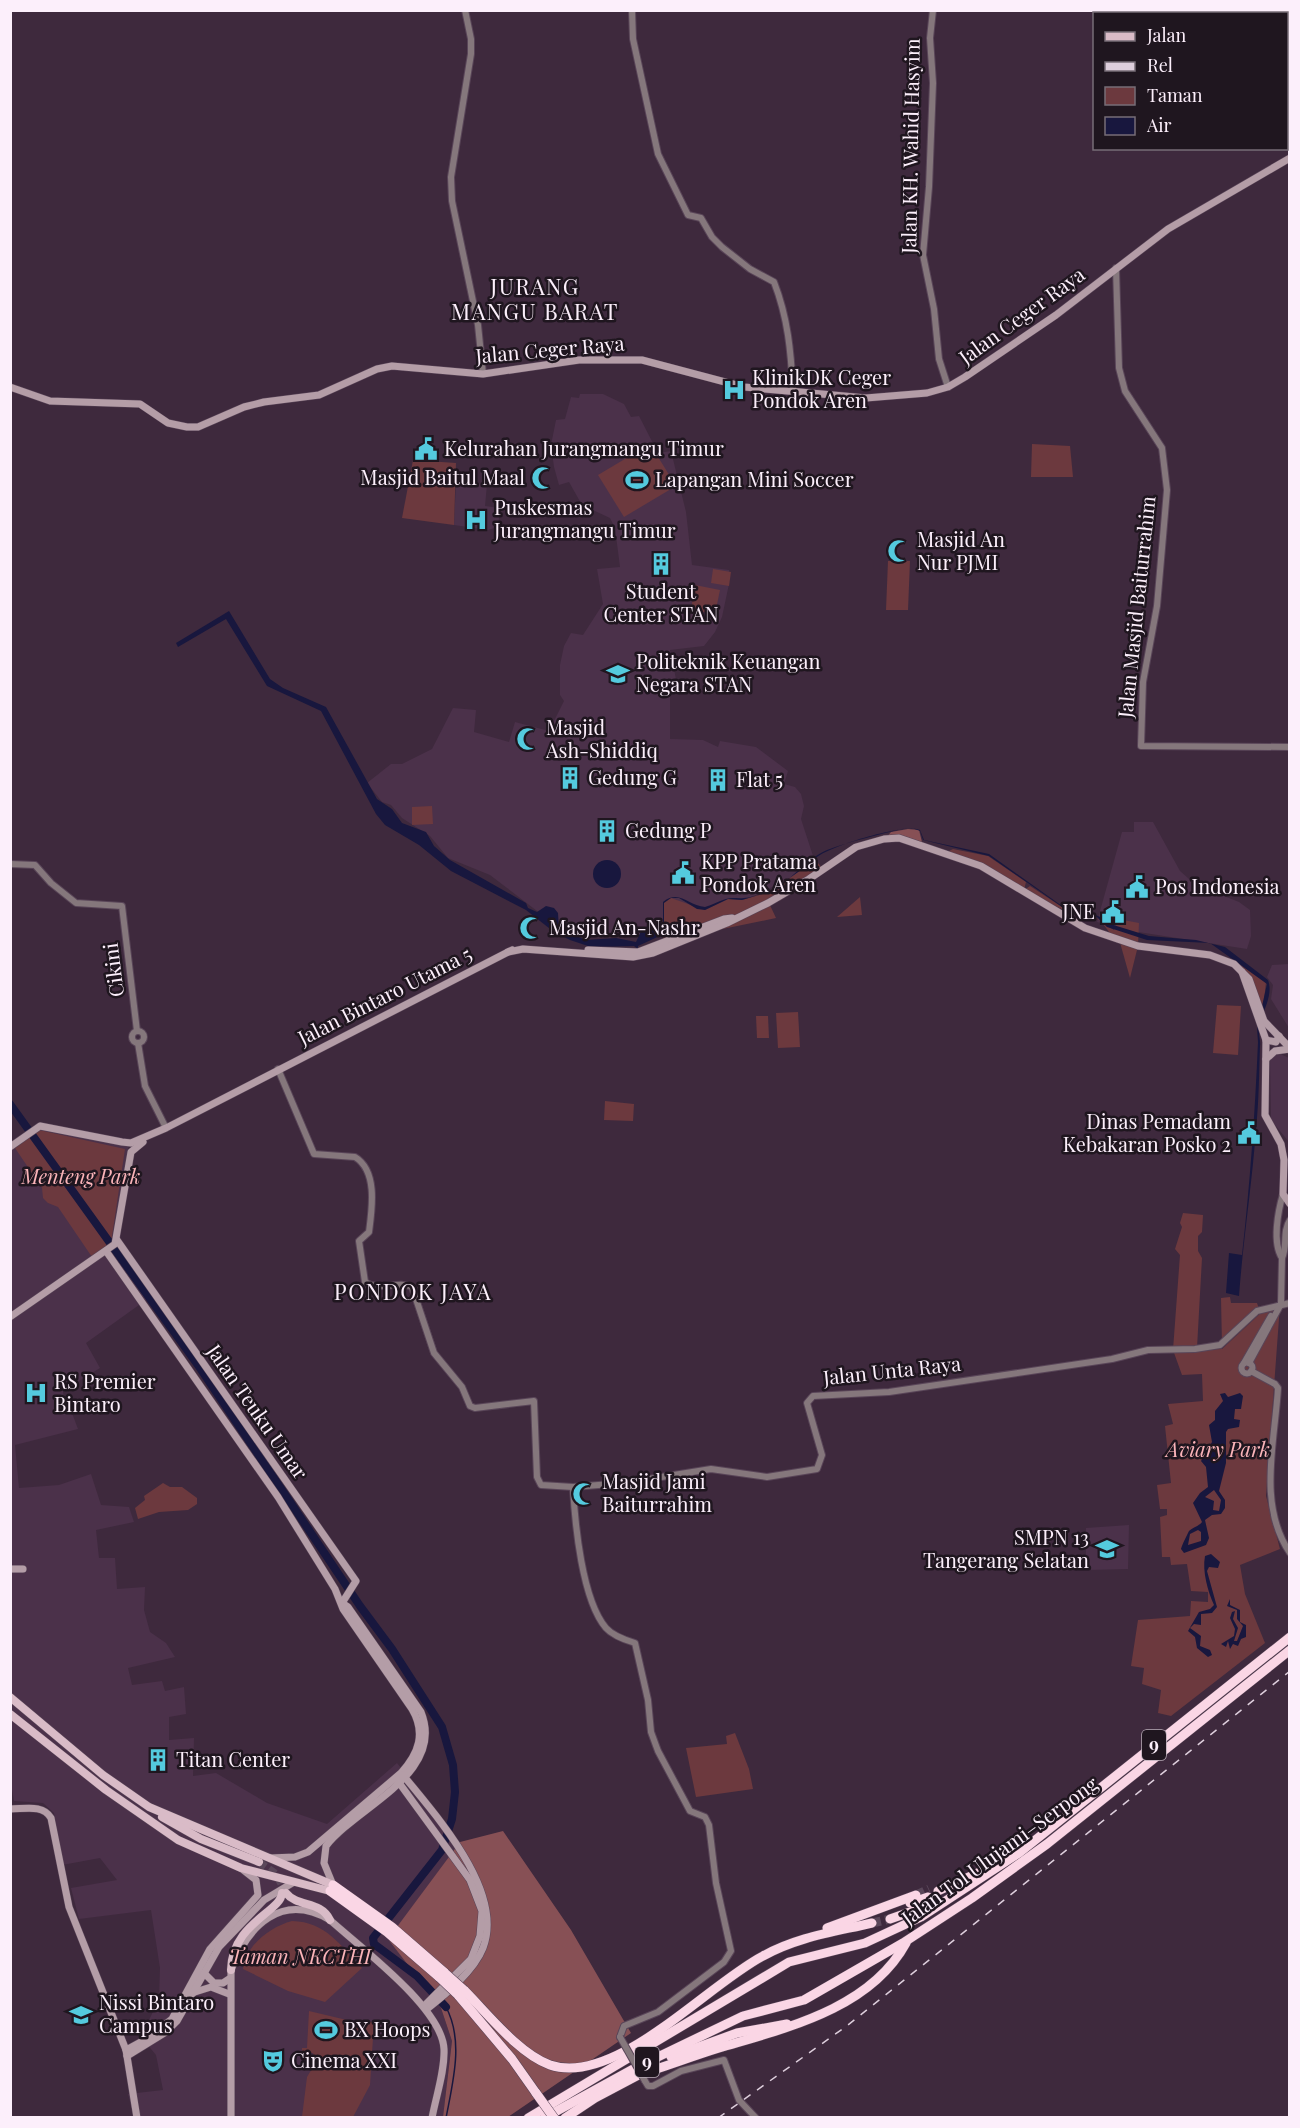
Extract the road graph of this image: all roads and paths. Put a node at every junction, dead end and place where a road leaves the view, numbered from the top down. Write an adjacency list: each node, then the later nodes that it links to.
1 (465, 10): 6 (street)
2 (632, 10): 9 (street)
3 (933, 10): 8 (street, Jalan KH. Wahid Hasyim)
4 (1290, 158): 5 (main road, Jalan Ceger Raya)
5 (1116, 268): 8 (main road, Jalan Ceger Raya); 10 (street, Jalan Masjid Baiturrahim)
6 (483, 374): 7 (main road, Jalan Ceger Raya); 9 (main road, Jalan Ceger Raya)
7 (10, 387)
8 (948, 387): 9 (main road, Jalan Ceger Raya)
9 (793, 391)
10 (1290, 747)
11 (10, 864): 18 (street, Cikini)
12 (1265, 1028): 13 (main road); 14 (main road); 17 (main road, Jalan Bintaro Utama 5)
13 (1279, 1036): 14 (main road); 15 (main road)
14 (1266, 1040): 16 (main road)
15 (1290, 1048): 16 (main road)
16 (1266, 1059): 22 (main road)
17 (278, 1069): 18 (main road, Jalan Bintaro Utama 5); 32 (street, Jalan Unta Raya)
18 (162, 1129): 19 (main road); 21 (main road)
19 (122, 1142): 20 (main road); 21 (main road)
20 (10, 1147)
21 (131, 1152): 26 (main road)
22 (1282, 1194): 23 (main road); 24 (street)
23 (1290, 1204)
24 (1279, 1215): 25 (street); 28 (street)
25 (1290, 1219): 28 (street)
26 (112, 1246): 27 (main road, Jalan Teuku Umar); 27 (main road, Jalan Teuku Umar); 31 (main road)
27 (119, 1258): 36 (main road, Jalan Teuku Umar); 36 (main road, Jalan Teuku Umar)
28 (1282, 1258): 30 (street)
29 (1290, 1303): 30 (street)
30 (1281, 1304): 32 (street, Jalan Unta Raya); 33 (street)
31 (10, 1317)
32 (573, 1487): 67 (street, bridge)
33 (1290, 1553)
34 (10, 1569): 35 (main road)
35 (23, 1569)
36 (342, 1603): 41 (main road, Jalan Teuku Umar)
37 (1290, 1637): 45 (highway, Jalan Tol Ulujami–Serpong / 9)
38 (1290, 1650): 58 (highway, Jalan Tol Ulujami–Serpong / 9)
39 (10, 1697): 42 (main road)
40 (10, 1714): 44 (main road)
41 (400, 1778): 46 (main road, Jalan Teuku Umar); 50 (main road, Jalan Teuku Umar); 65 (main road)
42 (149, 1807): 44 (main road); 46 (main road)
43 (10, 1809): 66 (main road)
44 (147, 1817): 48 (main road)
45 (1019, 1853): 47 (highway); 71 (highway, Jalan Tol Ulujami–Serpong / 9)
46 (270, 1858): 50 (main road)
47 (988, 1868): 53 (highway); 54 (highway)
48 (241, 1869): 49 (main road); 52 (main road)
49 (294, 1882): 50 (main road); 52 (main road)
50 (332, 1888): 63 (highway, bridge)
51 (916, 1895): 53 (highway)
52 (261, 1898): 60 (main road); 62 (main road)
53 (885, 1909): 57 (highway)
54 (890, 1918)
55 (330, 1920): 59 (main road); 59 (main road); 65 (main road)
56 (872, 1923): 57 (highway)
57 (802, 1938): 63 (highway)
58 (907, 1941): 67 (highway); 72 (highway, Jalan Tol Ulujami–Serpong / 9)
59 (231, 1970): 61 (main road)
60 (205, 1974): 61 (main road); 62 (main road)
61 (229, 1979): 64 (main road)
62 (191, 1991): 64 (main road); 66 (main road)
63 (461, 1993): 73 (highway, bridge)
64 (229, 1994): 69 (main road)
65 (425, 2007): 70 (main road)
66 (127, 2053): 68 (main road)
67 (643, 2078): 74 (highway); 75 (street)
68 (137, 2118)
69 (231, 2118)
70 (432, 2118)
71 (528, 2118)
72 (544, 2118)
73 (554, 2118)
74 (565, 2118)
75 (756, 2118)

